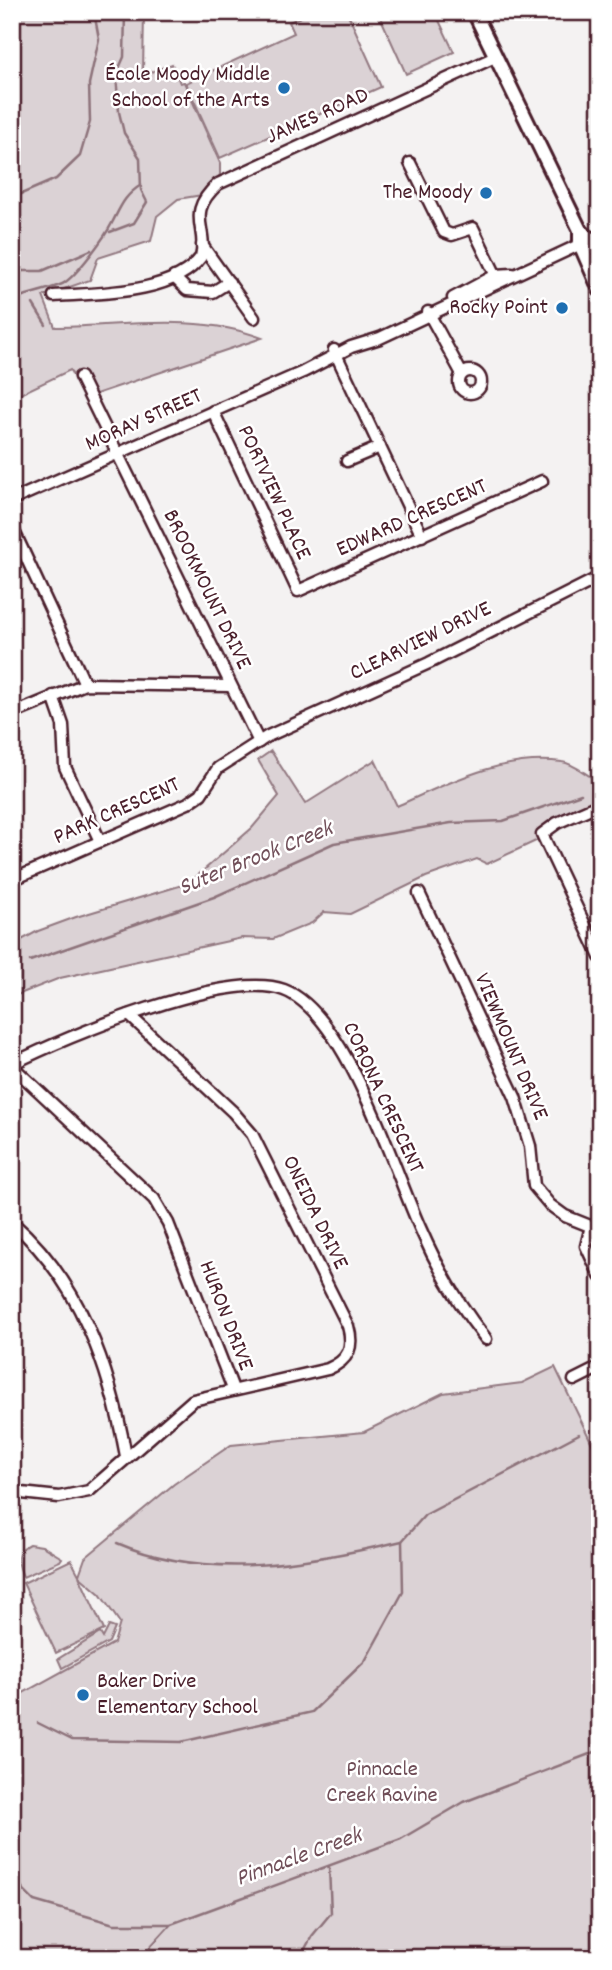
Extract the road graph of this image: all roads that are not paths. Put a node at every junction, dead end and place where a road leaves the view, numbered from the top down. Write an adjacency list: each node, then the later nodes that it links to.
1 (474, 12): 2 (main road)
2 (495, 57): 4 (main road); 5 (street, JAMES ROAD)
3 (410, 163): 8 (street)
4 (588, 237): 6 (main road); 8 (street, MORAY STREET); 10 (main road)
5 (202, 245): 7 (street); 9 (street)
6 (600, 258)
7 (174, 277): 9 (street); 11 (street)
8 (498, 279): 12 (street, MORAY STREET)
9 (229, 282): 13 (street)
10 (600, 290)
11 (54, 296)
12 (429, 313): 14 (street, MORAY STREET); 15 (street)
13 (254, 318)
14 (335, 352): 17 (street, MORAY STREET); 18 (street)
15 (462, 374)
16 (80, 377): 19 (street, BROOKMOUNT DRIVE)
17 (213, 411): 19 (street, MORAY STREET); 26 (street, PORTVIEW PLACE)
18 (380, 447): 20 (street); 24 (street)
19 (119, 453): 22 (street, MORAY STREET); 28 (street, BROOKMOUNT DRIVE)
20 (347, 461)
21 (542, 481): 24 (street, EDWARD CRESCENT)
22 (12, 500)
23 (12, 527): 27 (street)
24 (422, 536): 26 (street, EDWARD CRESCENT)
25 (600, 577): 31 (street, CLEARVIEW DRIVE)
26 (298, 592)
27 (85, 684): 28 (street); 29 (street)
28 (230, 686): 31 (street, BROOKMOUNT DRIVE)
29 (53, 696): 30 (street); 33 (street)
30 (12, 714)
31 (259, 742): 33 (street, PARK CRESCENT)
32 (600, 804): 36 (street)
33 (100, 841): 34 (street, PARK CRESCENT)
34 (12, 880)
35 (419, 893): 40 (street, VIEWMOUNT DRIVE)
36 (600, 957)
37 (129, 1016): 38 (street, CORONA CRESCENT); 42 (street, CORONA CRESCENT); 45 (street, ONEIDA DRIVE)
38 (12, 1065): 45 (street, HURON DRIVE)
39 (12, 1222): 46 (street)
40 (595, 1228): 41 (street)
41 (600, 1276)
42 (486, 1339)
43 (600, 1367): 44 (street)
44 (574, 1380)
45 (233, 1389): 46 (street, HURON DRIVE)
46 (126, 1456): 47 (street, HURON DRIVE)
47 (12, 1492)

